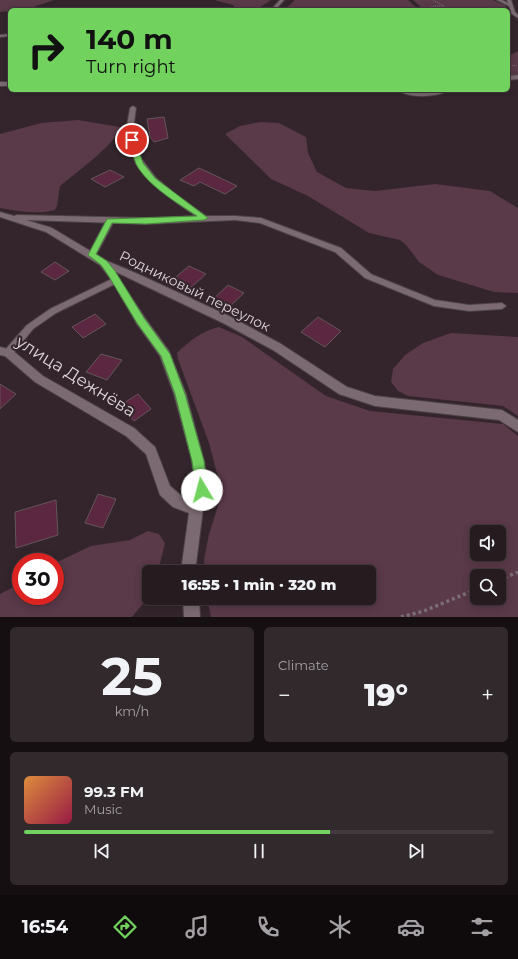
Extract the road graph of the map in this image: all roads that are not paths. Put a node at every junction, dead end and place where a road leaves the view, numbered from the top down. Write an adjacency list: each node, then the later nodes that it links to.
1 (282, 0): 5 (lane)
2 (498, 0): 4 (lane)
3 (508, 0): 4 (lane)
4 (510, 5): 6 (lane)
5 (275, 8)
6 (518, 17)
7 (406, 92): 8 (lane)
8 (430, 92)
9 (134, 108): 12 (street)
10 (0, 214): 11 (street, Родниковый переулок)
11 (12, 217): 13 (street); 14 (street, Родниковый переулок)
12 (204, 218): 13 (street); 16 (street)
13 (110, 221): 14 (lane)
14 (92, 255): 15 (street, Родниковый переулок)
15 (104, 263): 17 (street); 20 (street, Родниковый переулок)
16 (368, 276): 18 (lane)
17 (116, 280): 19 (lane); 21 (street)
18 (502, 306)
19 (4, 352): 21 (street, улица Дежнёва)
20 (518, 427)
21 (196, 509): 22 (street)
22 (191, 565)
23 (191, 605): 24 (street)
24 (192, 617)

